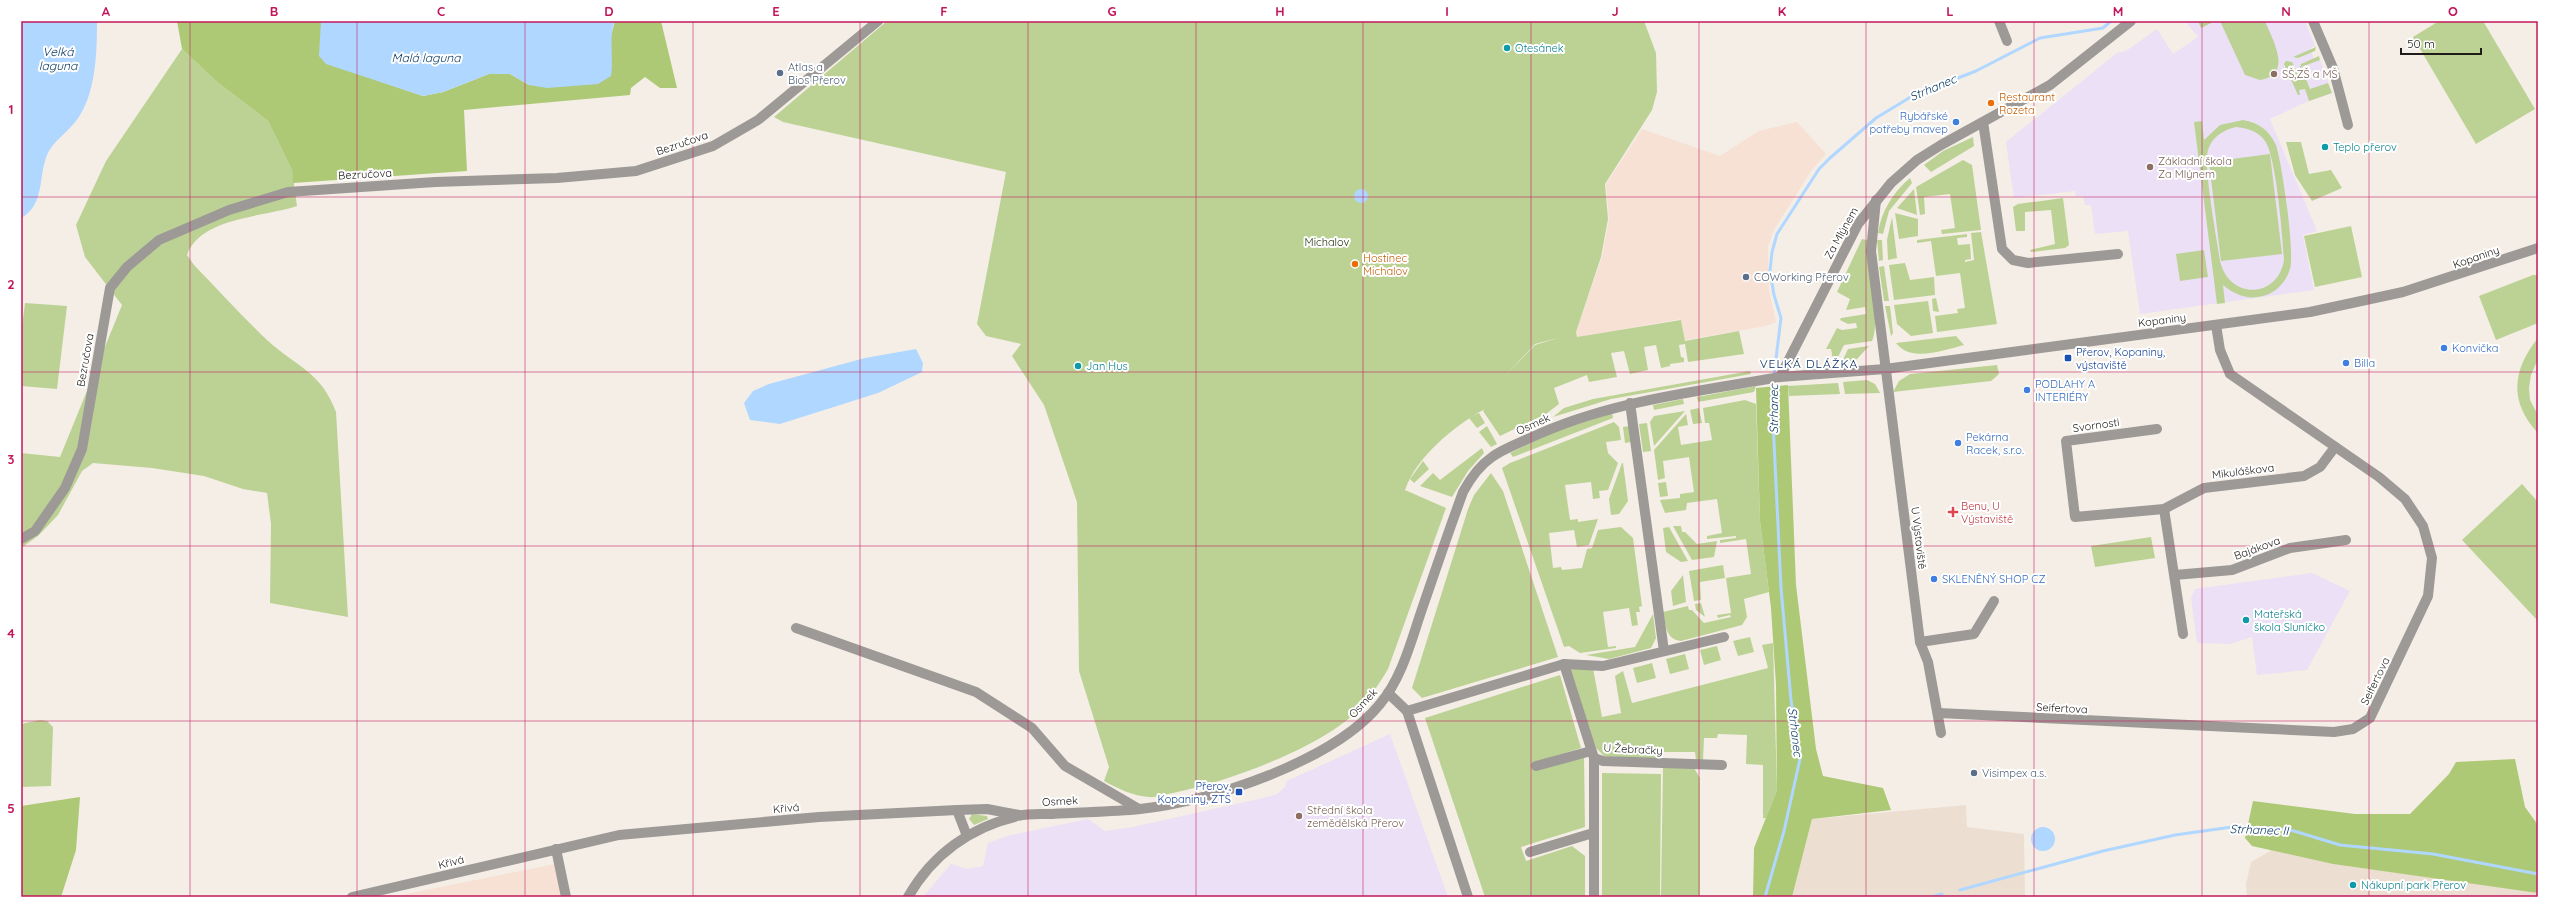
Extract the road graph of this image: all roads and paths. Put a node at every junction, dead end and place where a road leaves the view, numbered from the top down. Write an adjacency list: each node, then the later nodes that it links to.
1 (878, 21): 19 (street, Bezručova)
2 (1999, 21): 5 (street)
3 (2131, 21): 6 (street, Za Mlýnem)
4 (2313, 21): 7 (street)
5 (2007, 41)
6 (1983, 122): 8 (street, Za Mlýnem); 10 (street)
7 (2348, 125)
8 (1877, 198): 12 (street, U Výstaviště); 13 (street, Za Mlýnem)
9 (2538, 248): 11 (street, Kopaniny)
10 (2118, 254)
11 (2216, 325): 12 (street, Kopaniny); 16 (street, Seifertova)
12 (1886, 369): 13 (street, Kopaniny); 26 (street, U Výstaviště)
13 (1780, 377): 14 (street, Osmek)
14 (1630, 403): 27 (street); 29 (street, Osmek)
15 (2157, 429): 18 (street, Svornosti)
16 (2335, 447): 17 (street, Mikuláškova); 31 (street, Seifertova)
17 (2164, 509): 18 (street, Mikuláškova); 21 (street)
18 (2075, 517)
19 (21, 539)
20 (2346, 540): 21 (street, Bajákova)
21 (2175, 575): 24 (street)
22 (1994, 600): 26 (street)
23 (796, 628): 36 (street)
24 (2183, 634)
25 (1724, 637): 27 (street)
26 (1920, 642): 31 (street, U Výstaviště)
27 (1664, 651): 28 (street)
28 (1564, 664): 30 (street); 33 (street, U Žebračky)
29 (1388, 693): 30 (street); 36 (street, Osmek)
30 (1407, 711): 46 (street)
31 (1939, 713): 32 (street, U Výstaviště)
32 (1941, 733)
33 (1592, 754): 34 (street, U Žebračky); 35 (street); 39 (street)
34 (1722, 765)
35 (1536, 766)
36 (1139, 809): 38 (street, Osmek)
37 (957, 810): 38 (street, Křivá); 40 (street); 41 (street, Křivá)
38 (1019, 815): 40 (street, Osmek)
39 (1593, 834): 42 (street); 47 (street)
40 (967, 836): 45 (street, Osmek)
41 (556, 849): 43 (street, Křivá); 44 (street)
42 (1530, 852)
43 (352, 897)
44 (566, 897)
45 (908, 897)
46 (1468, 897)
47 (1594, 897)

